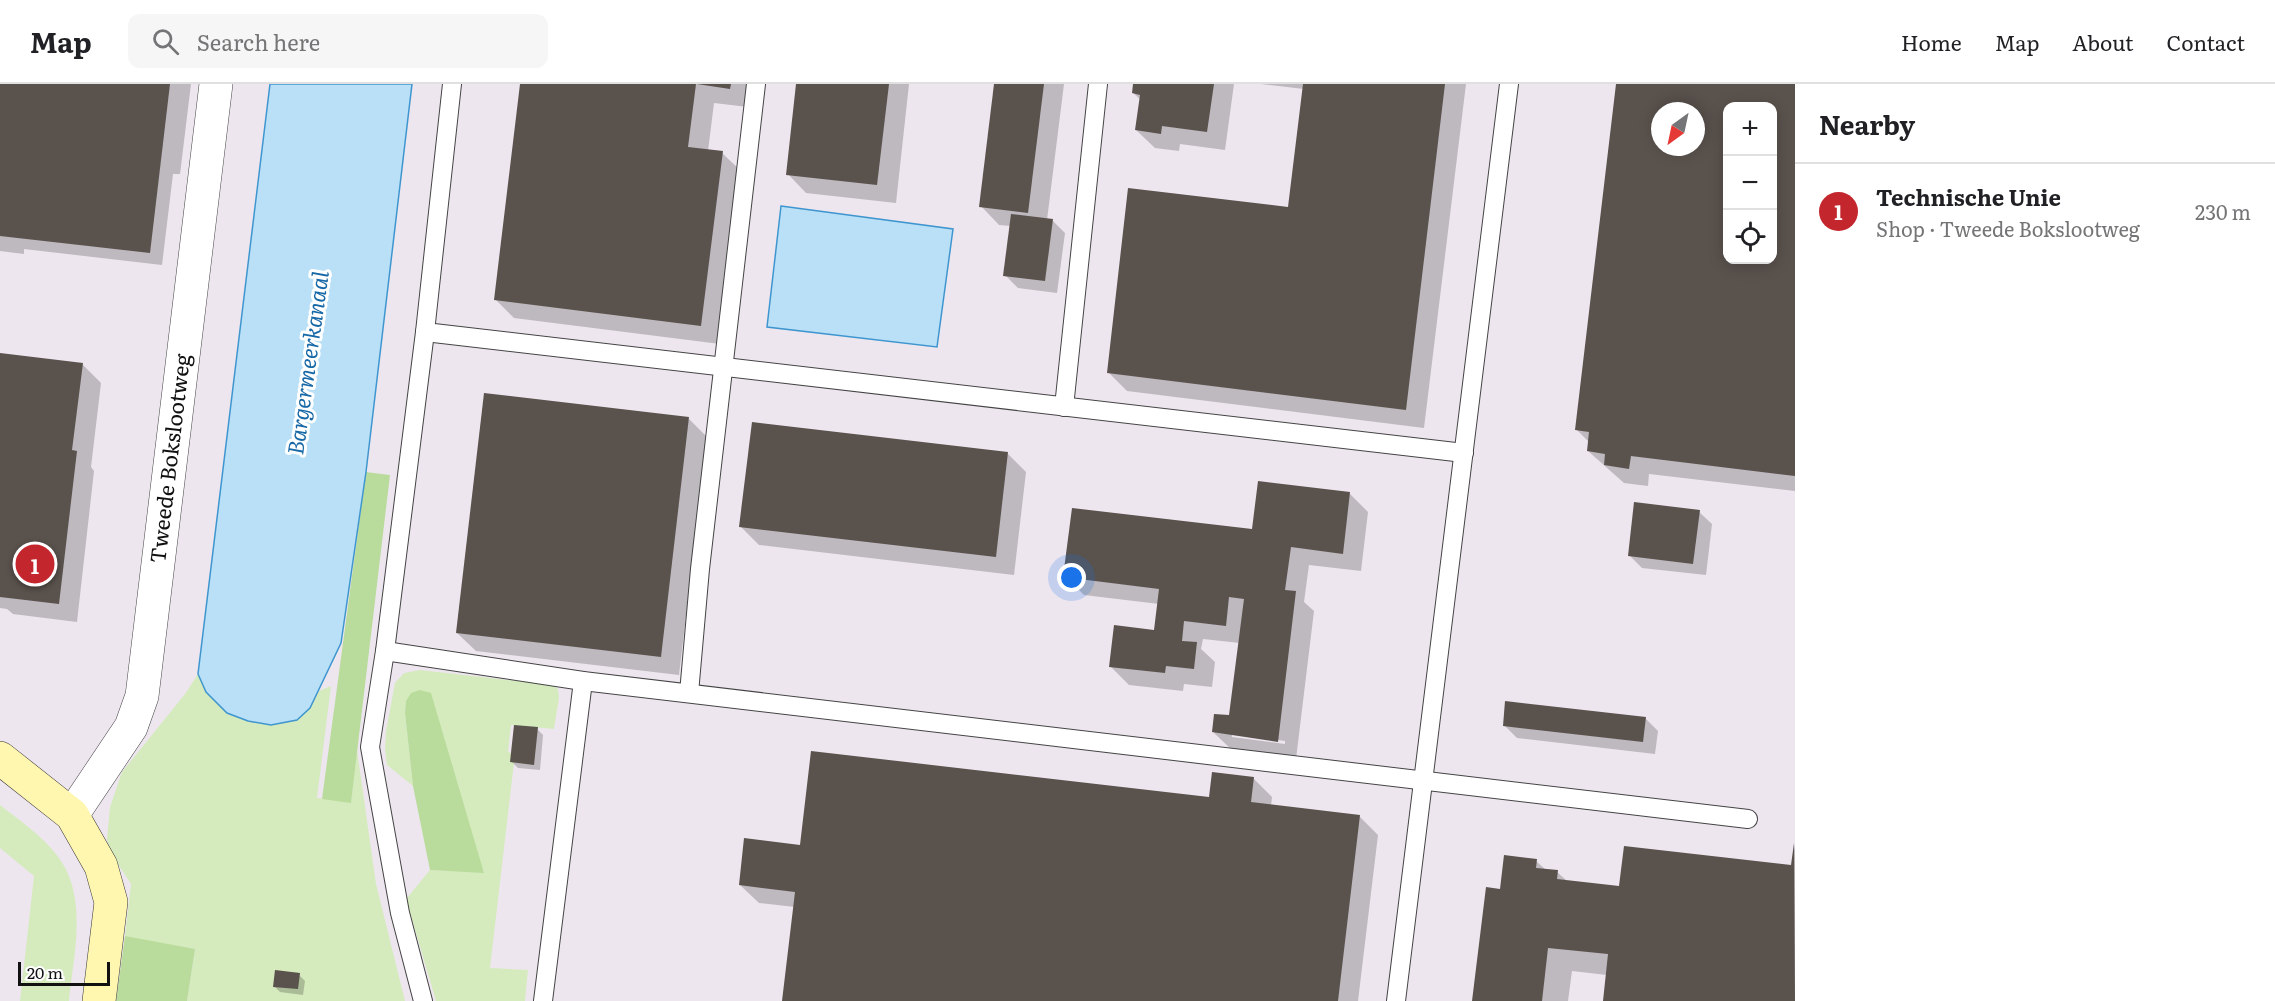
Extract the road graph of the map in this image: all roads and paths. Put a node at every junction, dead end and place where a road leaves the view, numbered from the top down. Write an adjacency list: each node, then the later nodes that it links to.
1 (216, 84): 15 (street, Tweede Bokslootweg)
2 (452, 84): 6 (lane)
3 (756, 84): 7 (lane)
4 (1098, 84): 8 (lane)
5 (1509, 84): 9 (lane)
6 (425, 332): 7 (lane); 10 (lane)
7 (723, 366): 8 (lane); 12 (lane)
8 (1064, 407): 9 (lane)
9 (1464, 453): 14 (lane)
10 (385, 651): 11 (lane); 18 (lane)
11 (583, 681): 12 (lane); 19 (lane)
12 (689, 693): 14 (lane)
13 (0, 758): 15 (street)
14 (1423, 782): 16 (lane); 20 (lane)
15 (72, 815): 17 (street)
16 (1748, 819)
17 (99, 1001)
18 (423, 1001)
19 (543, 1001)
20 (1396, 1001)

